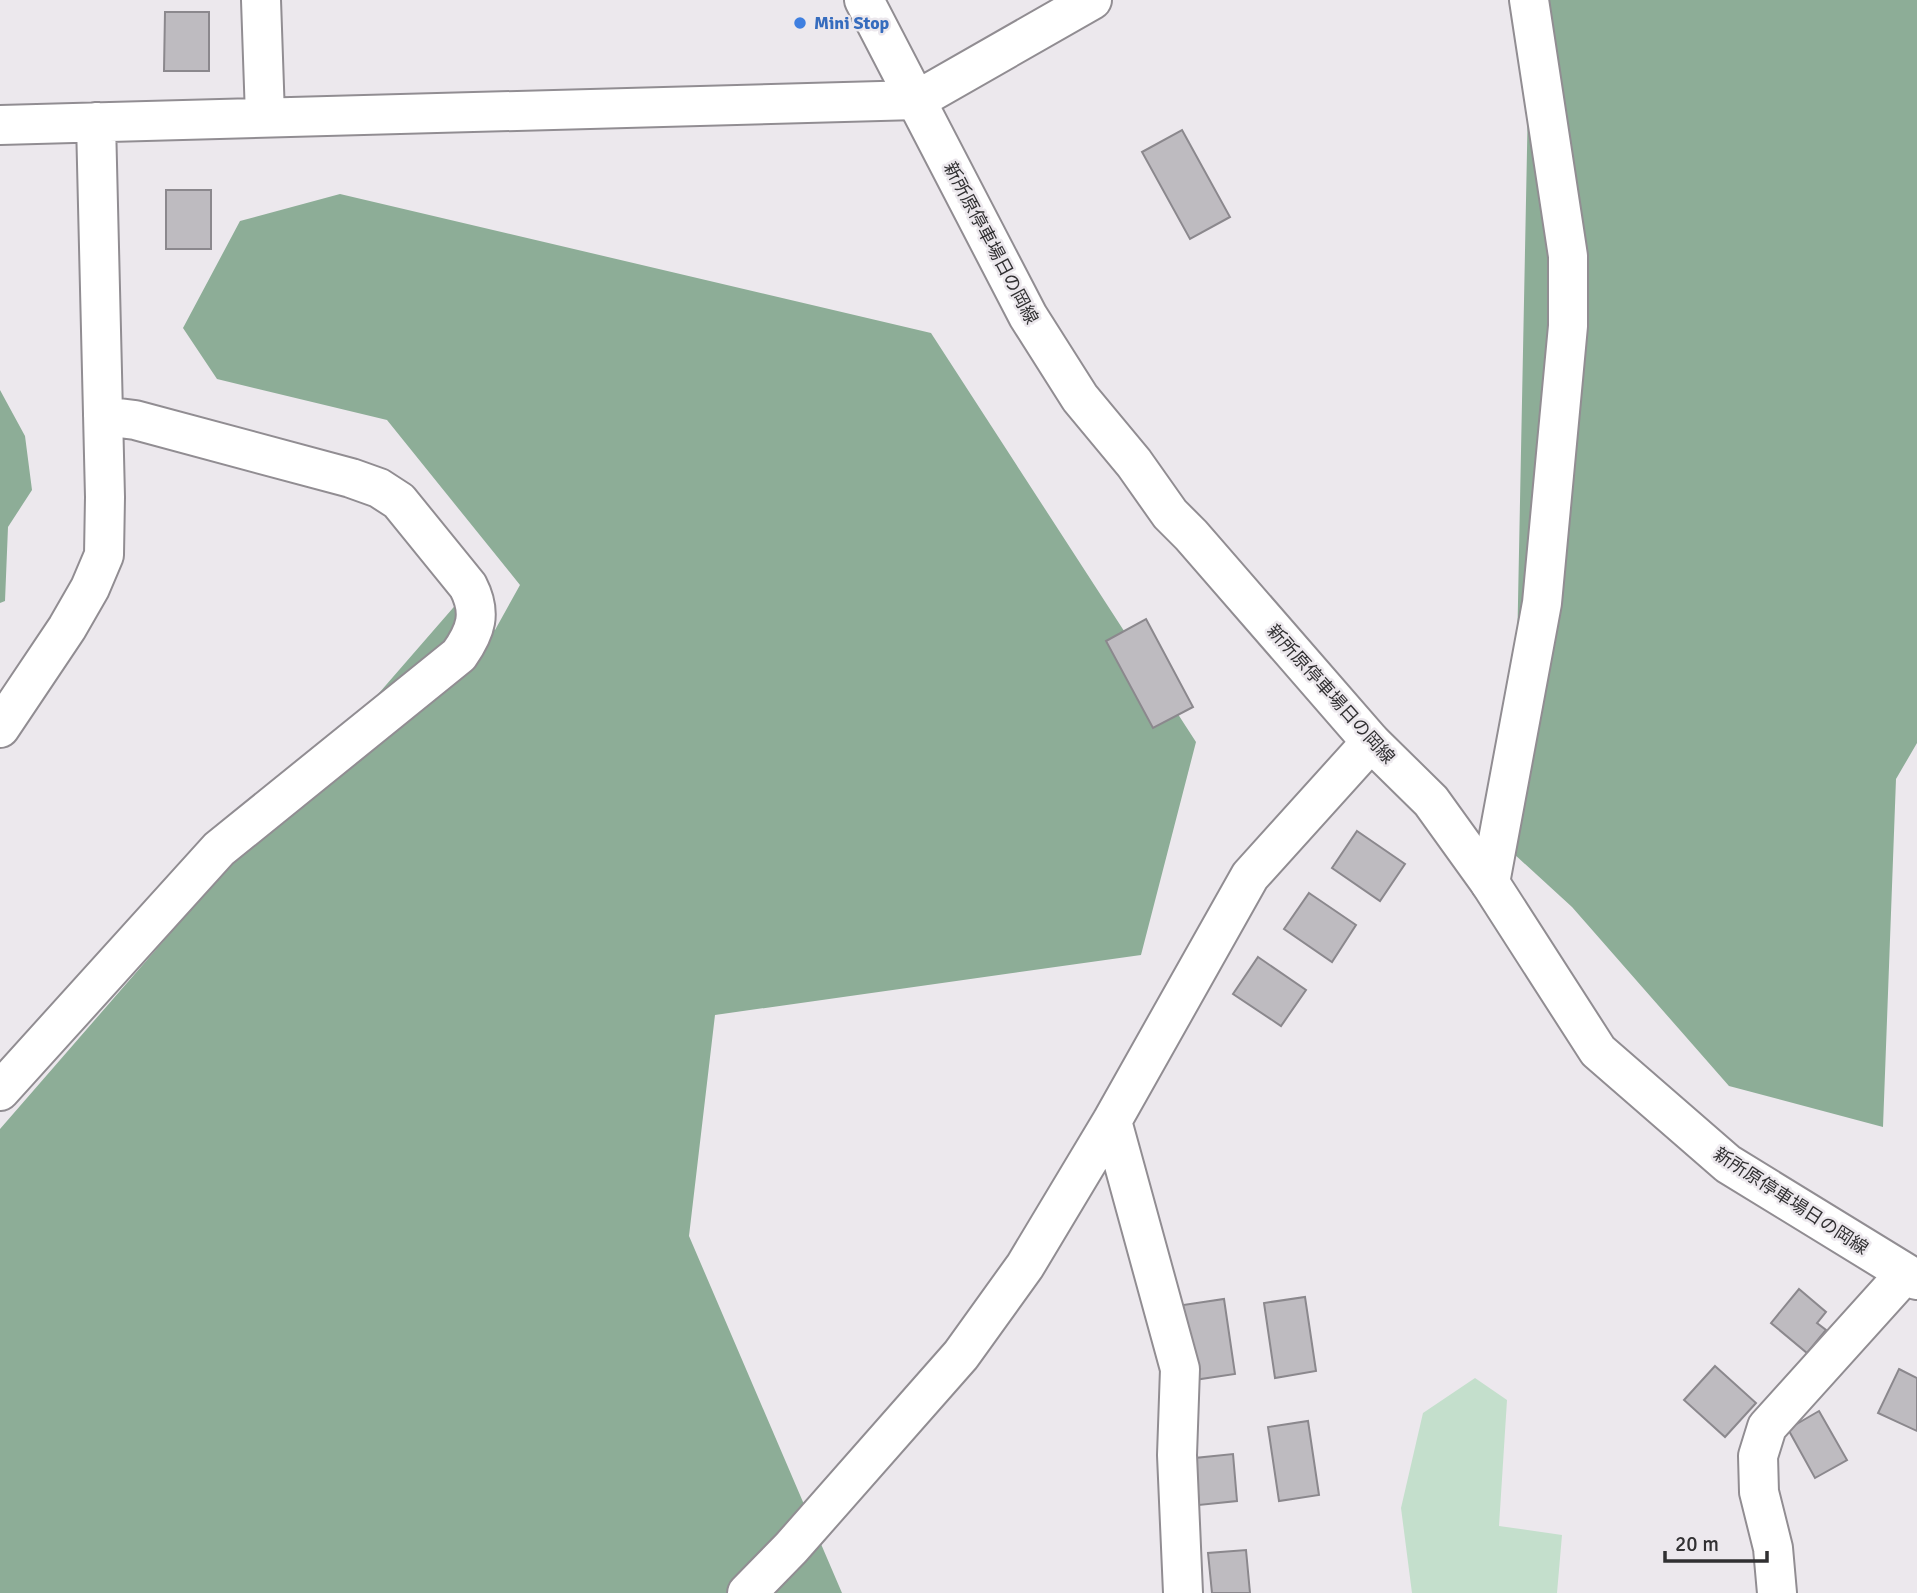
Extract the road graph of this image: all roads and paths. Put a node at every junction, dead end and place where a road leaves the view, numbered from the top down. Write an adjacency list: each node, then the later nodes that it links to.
1 (261, 0): 6 (street)
2 (864, 0): 5 (street, 新所原停車場日の岡線)
3 (1092, 0): 5 (street)
4 (1529, 0): 12 (street)
5 (917, 100): 6 (street); 11 (street, 新所原停車場日の岡線)
6 (265, 116): 7 (street)
7 (96, 122): 8 (street); 9 (street)
8 (0, 125)
9 (103, 416): 10 (street); 13 (street)
10 (0, 729)
11 (1371, 742): 12 (street, 新所原停車場日の岡線); 14 (street)
12 (1490, 883): 15 (street, 新所原停車場日の岡線)
13 (0, 1091)
14 (1112, 1121): 16 (street); 17 (street)
15 (1911, 1277): 18 (street)
16 (747, 1593)
17 (1183, 1593)
18 (1777, 1593)

